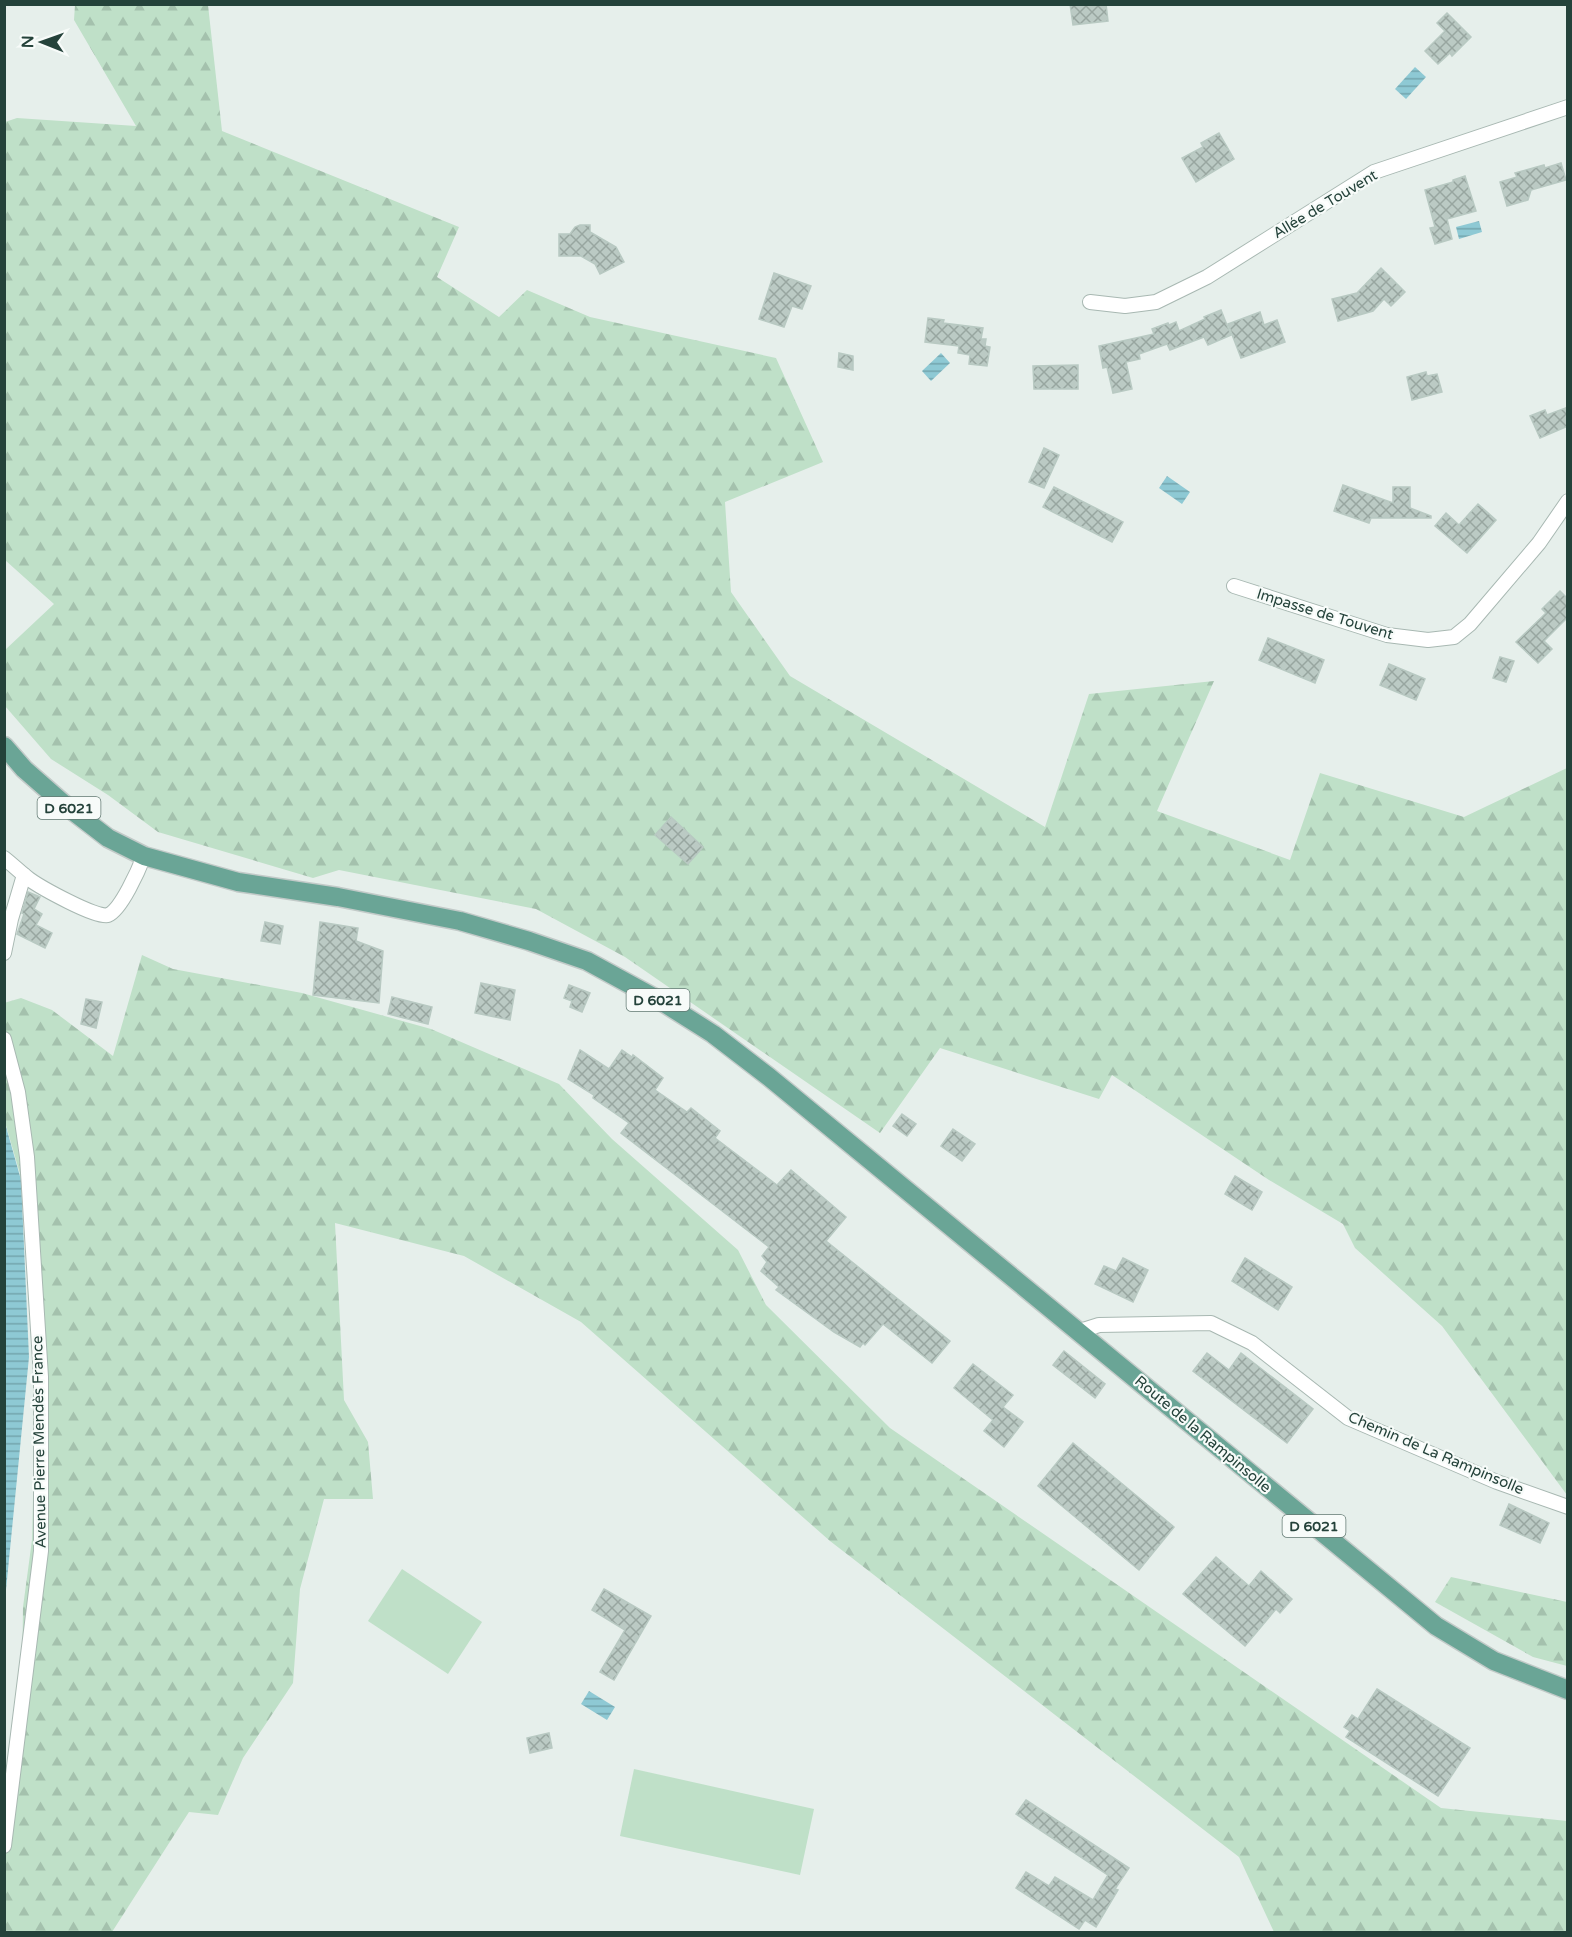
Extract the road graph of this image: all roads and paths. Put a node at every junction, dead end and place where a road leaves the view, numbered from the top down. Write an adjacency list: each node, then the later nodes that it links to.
1 (1568, 107): 2 (street, Allée de Touvent)
2 (1090, 302)
3 (1568, 501): 4 (street, Impasse de Touvent)
4 (1234, 586)
5 (4, 746): 6 (main road, D 6021)
6 (144, 856): 8 (street); 11 (main road, D 6021)
7 (4, 858): 8 (street)
8 (24, 875): 9 (street)
9 (4, 953)
10 (4, 1039): 14 (street, Avenue Pierre Mendès France)
11 (1080, 1331): 12 (street, Chemin de La Rampinsolle); 13 (main road, Route de la Rampinsolle / D 6021)
12 (1568, 1507)
13 (1568, 1690)
14 (4, 1846)

